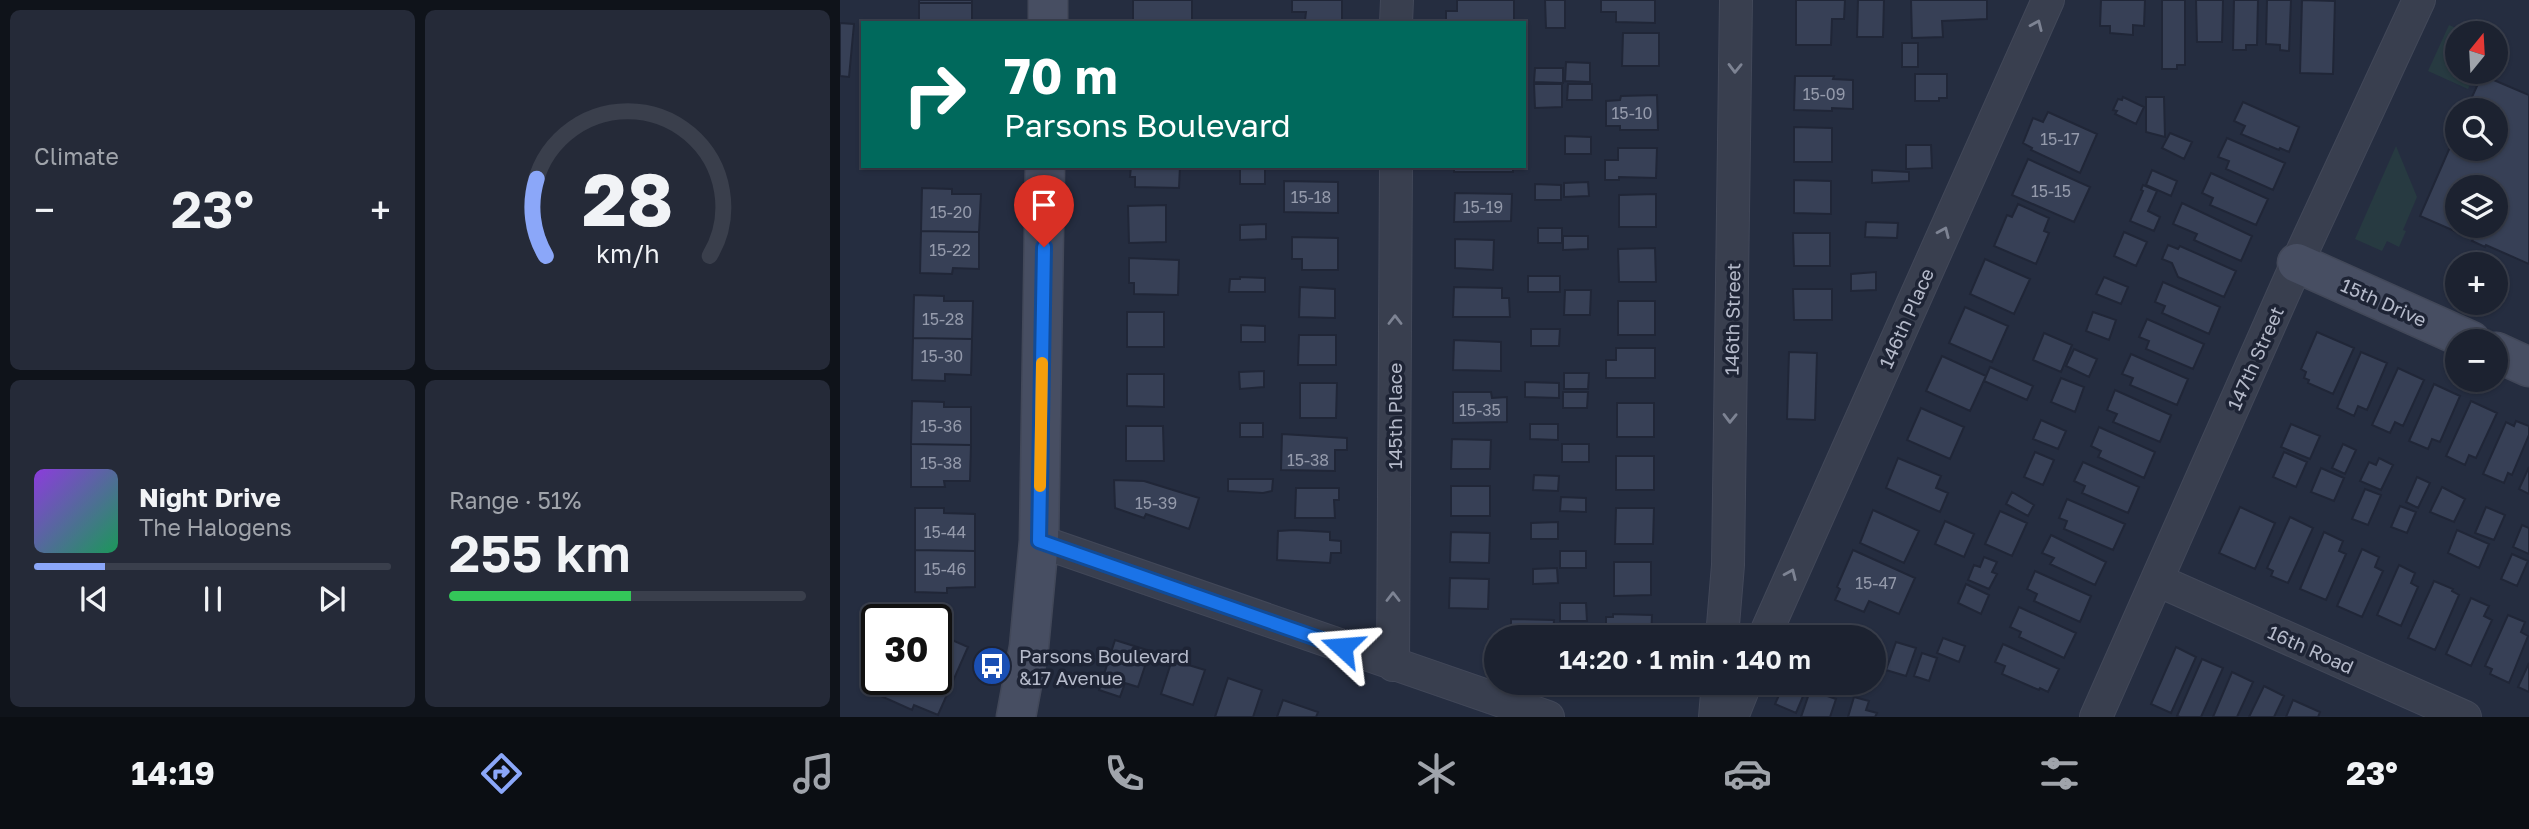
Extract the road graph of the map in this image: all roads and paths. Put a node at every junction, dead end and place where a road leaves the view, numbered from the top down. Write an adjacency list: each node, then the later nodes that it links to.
1 (1048, 0): 6 (street)
2 (1396, 0): 7 (street)
3 (1736, 0): 16 (street, 146th Street, one-way to 16)
4 (2048, 0): 17 (street, 146th Place, one-way to 4)
5 (2419, 0): 10 (street, 147th Street)
6 (1048, 21)
7 (1396, 21)
8 (1045, 168): 14 (street)
9 (1396, 168): 18 (street, 145th Place, one-way to 9)
10 (2297, 263): 11 (street, 15th Drive); 15 (street, 147th Street)
11 (2445, 329)
12 (2508, 357): 13 (street)
13 (2529, 367)
14 (1039, 541): 18 (street); 21 (street)
15 (2157, 580): 25 (street, 147th Street); 26 (street, 16th Road)
16 (1723, 625)
17 (1769, 625)
18 (1393, 665): 22 (street)
19 (1717, 695): 23 (street)
20 (1741, 695): 24 (street)
21 (1016, 717)
22 (1548, 717)
23 (1715, 717)
24 (1732, 717)
25 (2096, 717)
26 (2465, 717)

